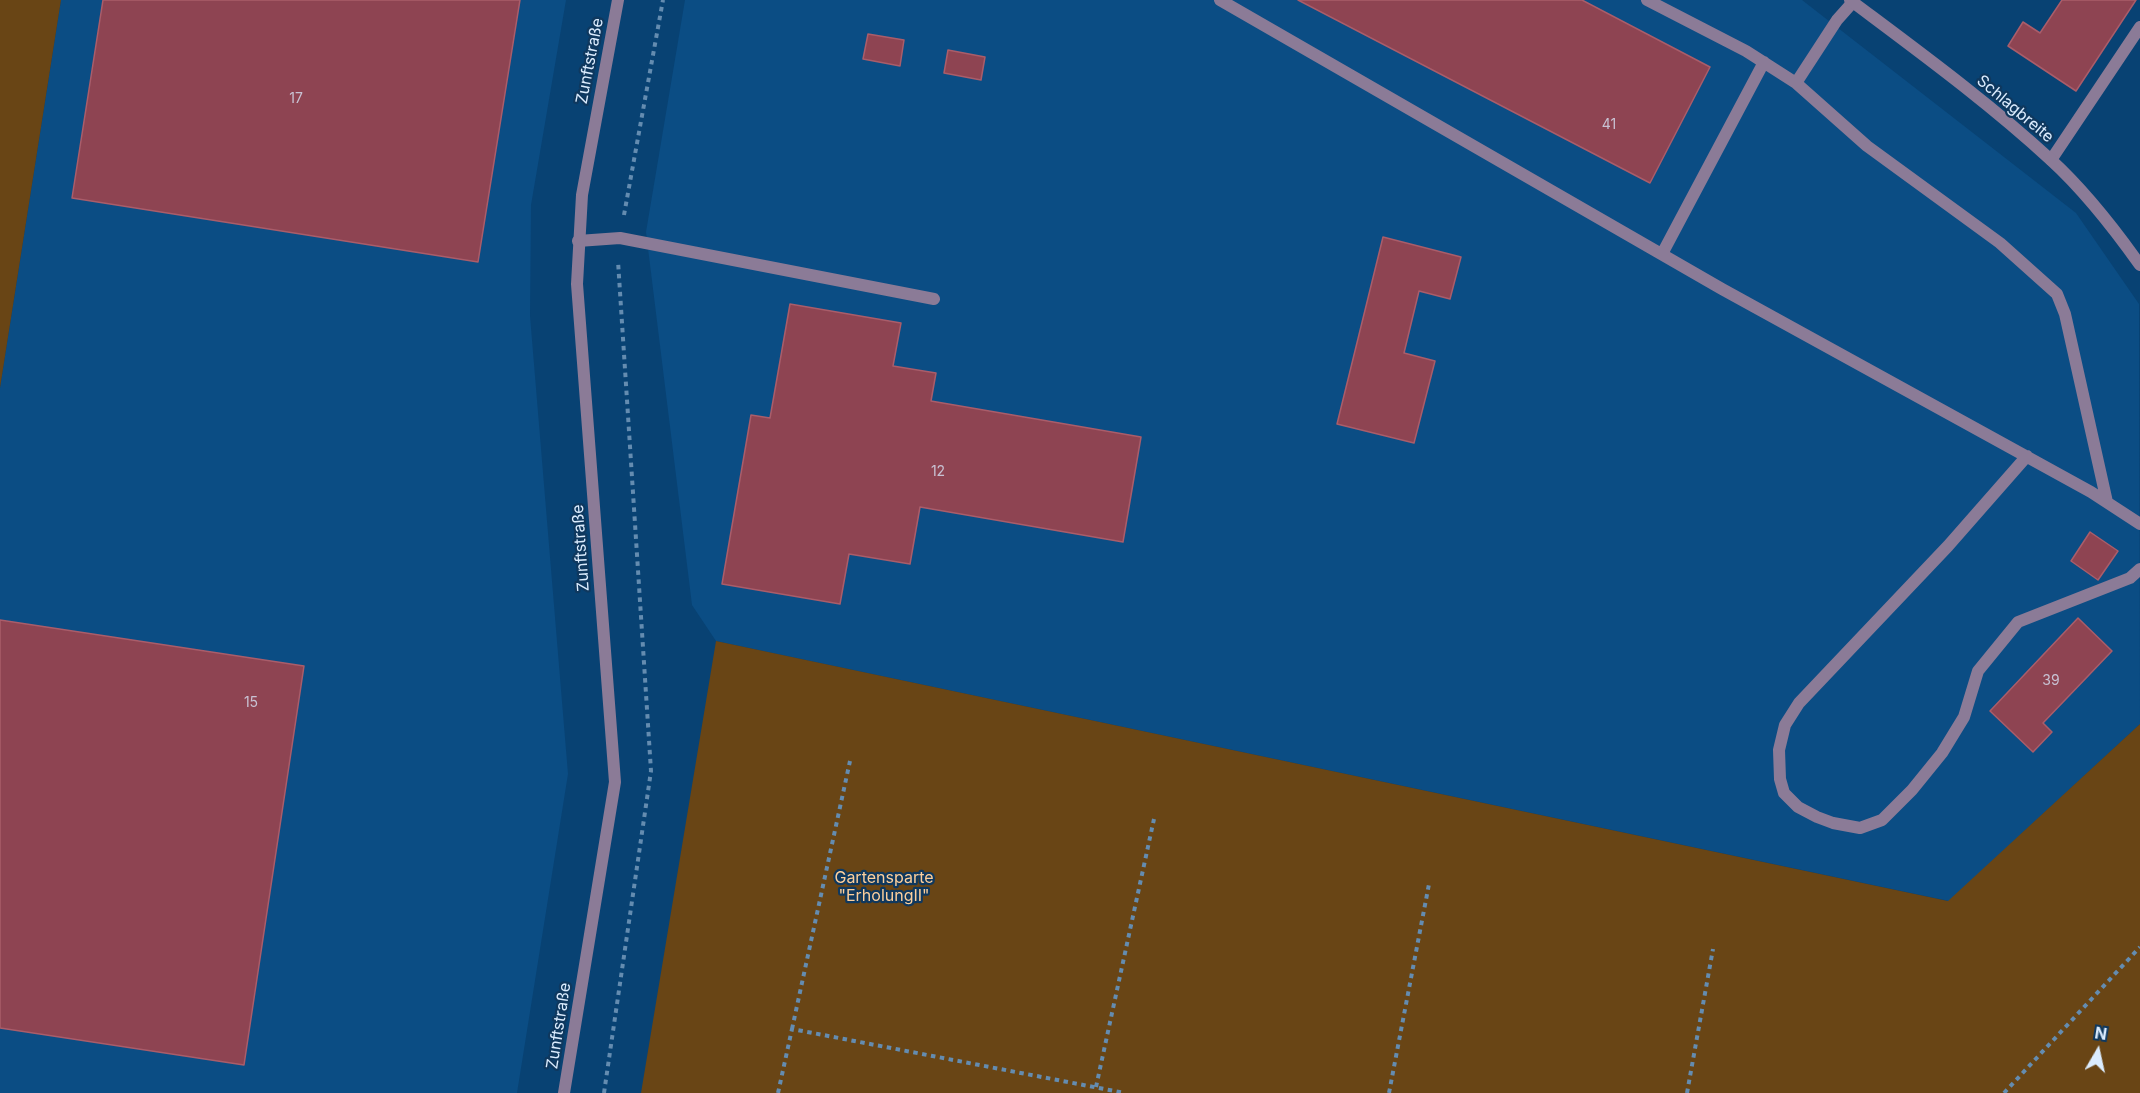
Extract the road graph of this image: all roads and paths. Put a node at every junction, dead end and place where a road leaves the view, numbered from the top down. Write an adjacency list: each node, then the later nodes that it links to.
1 (618, 0): 11 (street, Zunftstraße)
2 (663, 0): 10 (path)
3 (1220, 0): 12 (street)
4 (1647, 0): 7 (street)
5 (1852, 1): 8 (street); 9 (street, Schlagbreite)
6 (2140, 27): 9 (street)
7 (1764, 62): 8 (street); 12 (street)
8 (1796, 83): 16 (street)
9 (2051, 160): 13 (street, Schlagbreite)
10 (620, 238): 11 (street); 14 (street); 27 (path)
11 (578, 241): 26 (street, Zunftstraße)
12 (1662, 254): 15 (street)
13 (2140, 265)
14 (934, 299)
15 (2027, 456): 16 (street); 18 (street)
16 (2107, 502): 17 (street)
17 (2140, 524)
18 (2140, 569)
19 (850, 761): 24 (path)
20 (1154, 819): 25 (path)
21 (1429, 885): 30 (path)
22 (2140, 947): 32 (path)
23 (1713, 949): 31 (path)
24 (792, 1029): 25 (path); 28 (path)
25 (1096, 1087): 29 (path)
26 (564, 1093)
27 (604, 1093)
28 (778, 1093)
29 (1125, 1093)
30 (1389, 1093)
31 (1687, 1093)
32 (2004, 1093)

